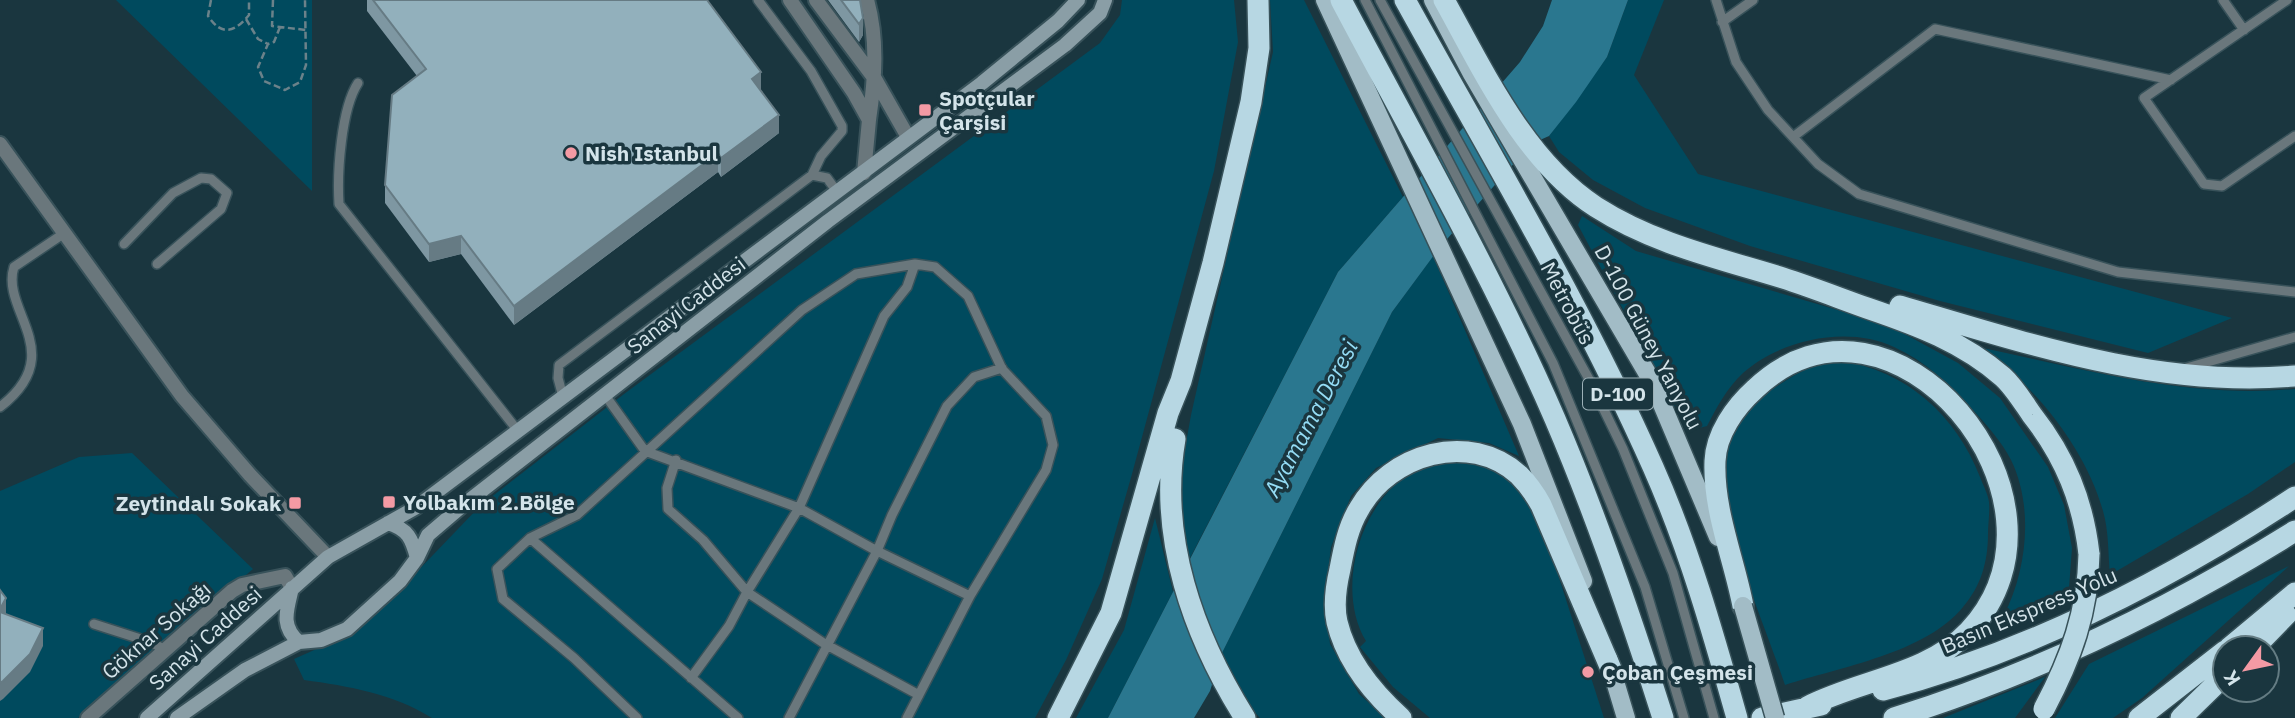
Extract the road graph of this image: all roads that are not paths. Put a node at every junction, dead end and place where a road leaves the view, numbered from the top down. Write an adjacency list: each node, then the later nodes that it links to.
1 (758, 0): 30 (lane)
2 (790, 0): 24 (street)
3 (816, 0): 21 (street)
4 (867, 0): 21 (street)
5 (1078, 0): 26 (main road, Sanayi Caddesi)
6 (1105, 0): 43 (main road, Sanayi Caddesi)
7 (1258, 0): 42 (highway)
8 (1325, 0): 72 (main road)
9 (1341, 0): 89 (highway, D-100)
10 (1365, 0): 90 (lane, Metrobüs)
11 (1380, 0): 91 (lane, Metrobüs)
12 (1405, 0): 92 (highway, D-100)
13 (1433, 0): 64 (main road, D-100 Güney Yanyolu)
14 (1444, 0): 36 (highway)
15 (1717, 0): 19 (lane)
16 (1753, 0): 19 (lane)
17 (2223, 0): 20 (lane)
18 (2287, 0): 20 (lane)
19 (1722, 22): 27 (lane)
20 (2244, 30): 22 (lane)
21 (875, 79): 24 (street); 26 (street)
22 (2171, 80): 25 (lane); 27 (lane)
23 (358, 83): 46 (lane)
24 (869, 120): 29 (street)
25 (2295, 136)
26 (908, 137): 29 (main road, Sanayi Caddesi)
27 (1793, 137): 37 (lane)
28 (0, 144): 32 (street)
29 (864, 173): 31 (main road, Sanayi Caddesi)
30 (812, 175): 31 (lane); 44 (lane)
31 (838, 193): 44 (main road, Sanayi Caddesi)
32 (63, 234): 45 (lane); 57 (street)
33 (124, 244): 34 (lane)
34 (157, 264)
35 (915, 264): 39 (lane); 47 (lane); 52 (lane)
36 (1783, 278): 40 (highway); 77 (highway, bridge)
37 (2295, 292)
38 (2295, 337): 40 (lane)
39 (1002, 368): 56 (lane); 62 (lane)
40 (2172, 373): 41 (highway)
41 (2295, 376)
42 (1181, 381): 85 (highway); 86 (highway)
43 (605, 394): 47 (lane); 50 (main road, Sanayi Caddesi)
44 (564, 397): 46 (main road, Sanayi Caddesi)
45 (0, 407)
46 (518, 431): 48 (main road, Sanayi Caddesi)
47 (645, 451): 49 (lane); 55 (lane)
48 (491, 452): 50 (main road); 53 (main road, Sanayi Caddesi)
49 (676, 460): 52 (lane); 60 (lane)
50 (505, 471): 58 (main road, Sanayi Caddesi)
51 (2295, 497): 76 (highway, Basın Ekspress Yolu)
52 (799, 508): 56 (lane); 60 (lane)
53 (388, 523): 57 (main road, Sanayi Caddesi); 58 (main road)
54 (2295, 531): 95 (highway)
55 (530, 538): 73 (lane); 81 (lane)
56 (877, 551): 62 (lane); 69 (lane)
57 (328, 557): 59 (main road, Sanayi Caddesi)
58 (417, 558): 68 (main road, Sanayi Caddesi)
59 (292, 588): 68 (main road, Sanayi Caddesi); 70 (street, Göknar Sokağı); 79 (main road, Sanayi Caddesi)
60 (747, 592): 69 (lane); 73 (lane)
61 (2295, 593): 66 (highway)
62 (970, 596): 75 (lane)
63 (2295, 604): 67 (highway)
64 (1743, 606): 76 (highway); 94 (main road, D-100 Güney Yanyolu, bridge)
65 (94, 624): 70 (lane)
66 (2246, 634)
67 (2266, 634)
68 (299, 642): 80 (main road, Sanayi Caddesi)
69 (825, 644): 75 (lane); 83 (lane)
70 (166, 650): 78 (street, Göknar Sokağı)
71 (2211, 662): 96 (highway)
72 (1611, 669): 87 (highway); 88 (main road)
73 (691, 678): 82 (lane)
74 (2211, 689): 97 (highway)
75 (919, 695): 84 (lane)
76 (1807, 707): 93 (highway, Basın Ekspress Yolu)
77 (2041, 713)
78 (88, 718)
79 (146, 718)
80 (177, 718)
81 (637, 718)
82 (738, 718)
83 (789, 718)
84 (907, 718)
85 (1058, 718)
86 (1245, 718)
87 (1401, 718)
88 (1626, 718)
89 (1662, 718)
90 (1684, 718)
91 (1714, 718)
92 (1737, 718)
93 (1762, 718)
94 (1775, 718)
95 (1894, 718)
96 (2139, 718)
97 (2181, 718)

